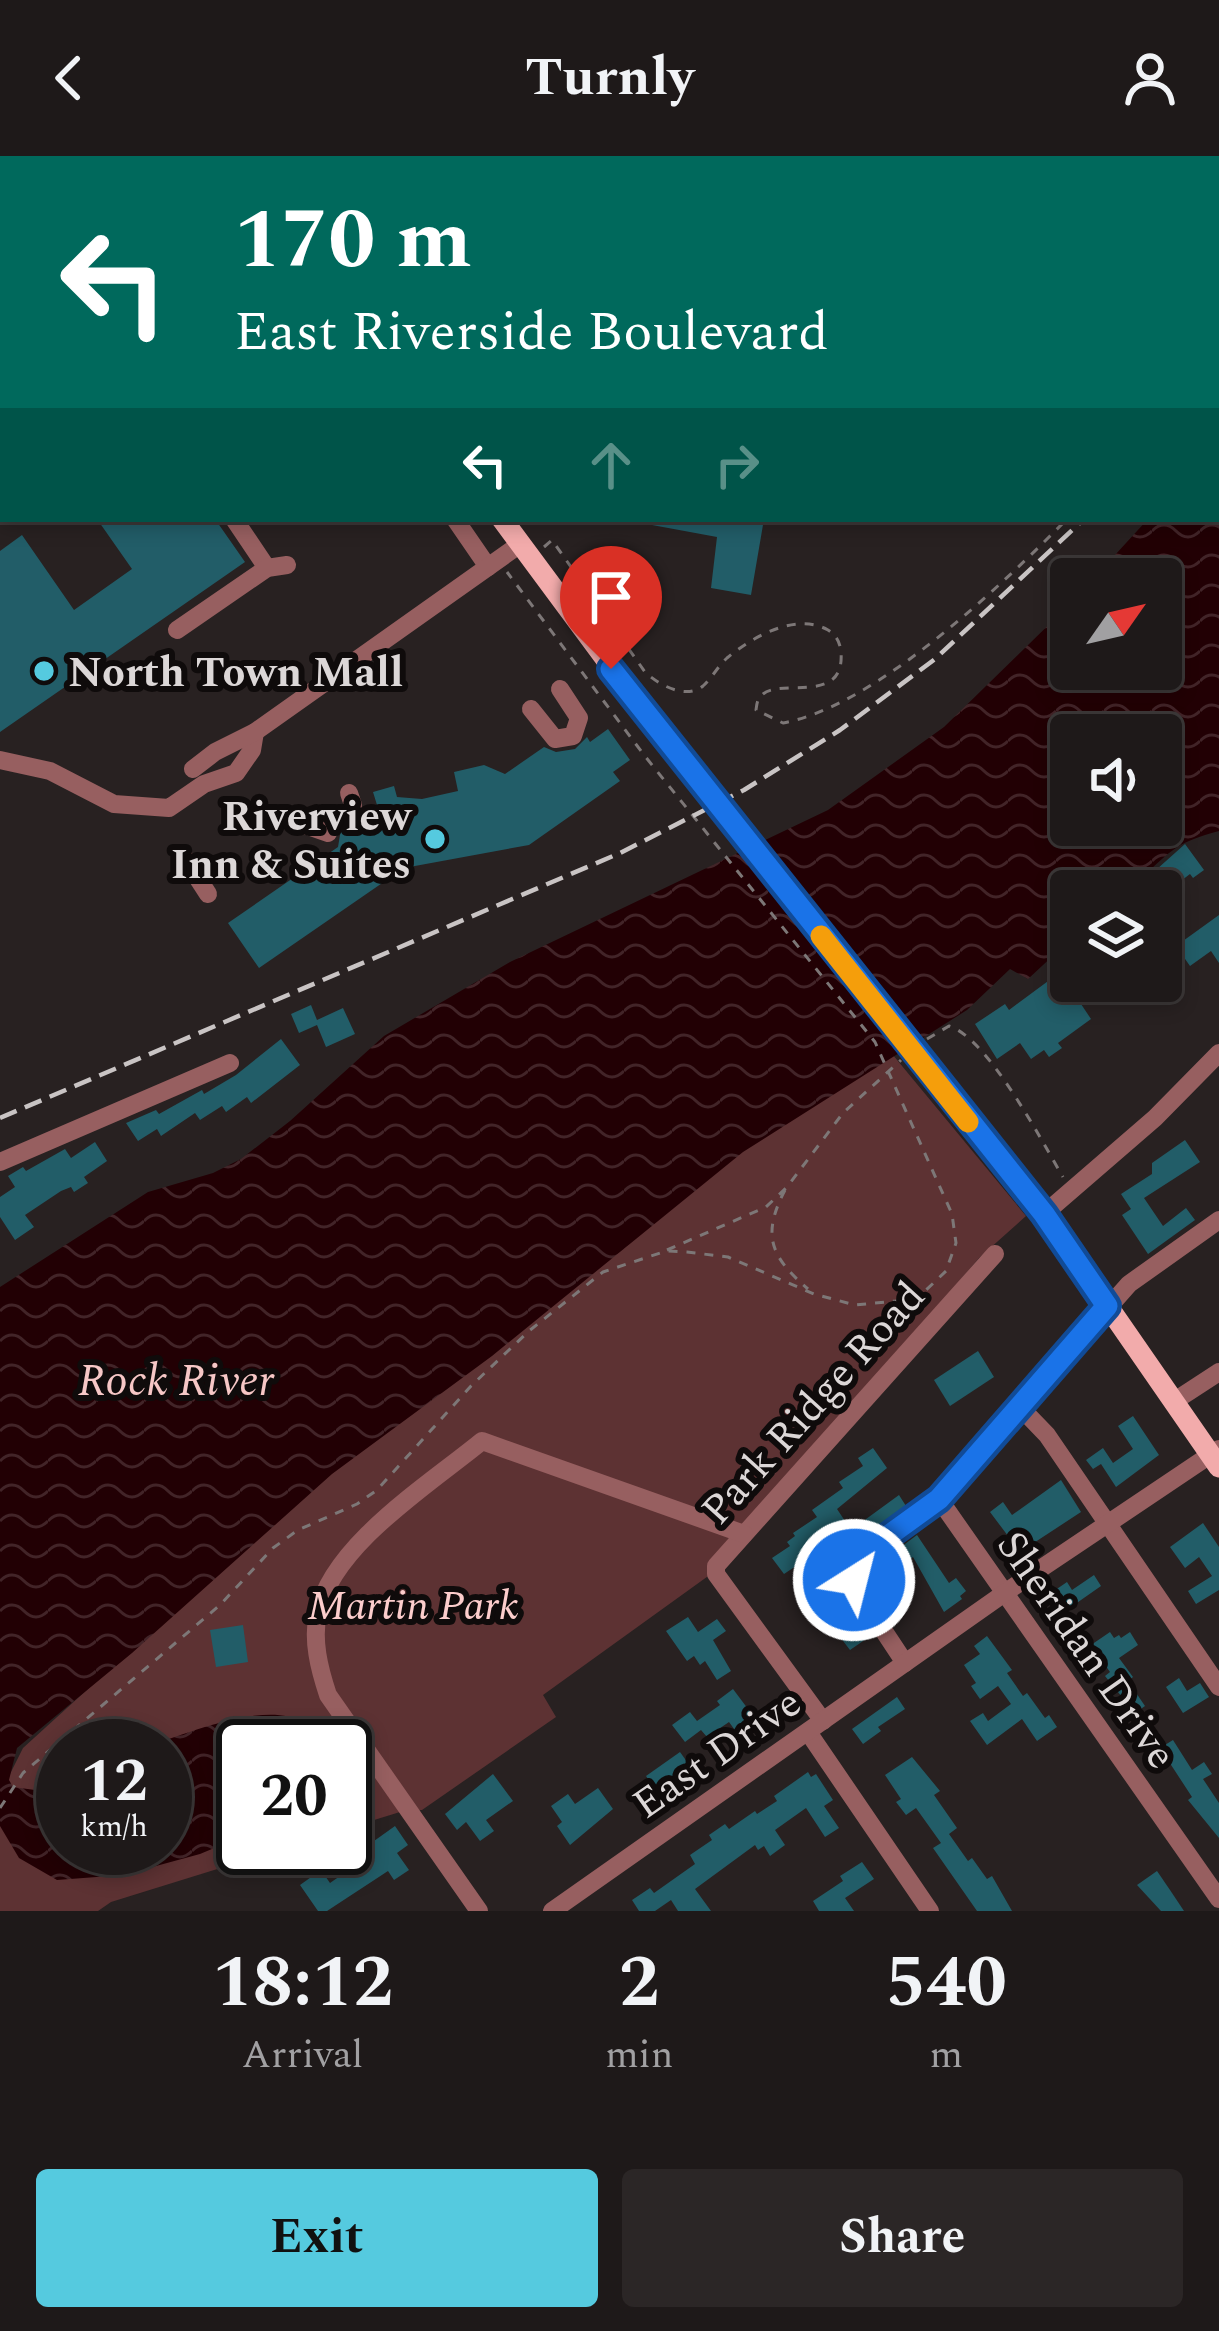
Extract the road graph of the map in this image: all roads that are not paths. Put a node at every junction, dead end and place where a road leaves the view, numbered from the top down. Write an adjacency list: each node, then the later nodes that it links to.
1 (238, 522): 6 (street)
2 (457, 522): 5 (street)
3 (504, 522): 4 (main road)
4 (524, 552): 5 (street); 21 (main road)
5 (488, 567): 9 (street)
6 (177, 630)
7 (560, 689): 8 (street)
8 (531, 709)
9 (255, 732): 11 (street); 11 (street)
10 (0, 760): 11 (street)
11 (198, 777)
12 (349, 793): 13 (street)
13 (351, 816)
14 (305, 824): 15 (street)
15 (328, 832)
16 (184, 857): 17 (street)
17 (208, 894)
18 (1219, 1053): 21 (street)
19 (230, 1063): 20 (street)
20 (0, 1162)
21 (1044, 1214): 24 (main road)
22 (1217, 1226): 24 (street)
23 (995, 1254): 31 (street, Park Ridge Road)
24 (1107, 1306): 26 (main road); 27 (street)
25 (1219, 1372): 26 (street)
26 (1173, 1402): 28 (main road)
27 (1020, 1407): 29 (street); 30 (street)
28 (1216, 1457): 30 (street, East Drive)
29 (939, 1499): 32 (street, Sheridan Drive); 33 (street)
30 (1106, 1525): 32 (street, East Drive); 34 (street)
31 (744, 1534): 35 (street, Park Ridge Road); 37 (street)
32 (1006, 1592): 33 (street, East Drive); 36 (street, Sheridan Drive)
33 (904, 1663): 35 (street, East Drive)
34 (1219, 1687)
35 (815, 1727): 38 (street, East Drive); 39 (street)
36 (1219, 1899)
37 (479, 1911)
38 (552, 1911)
39 (930, 1911)

